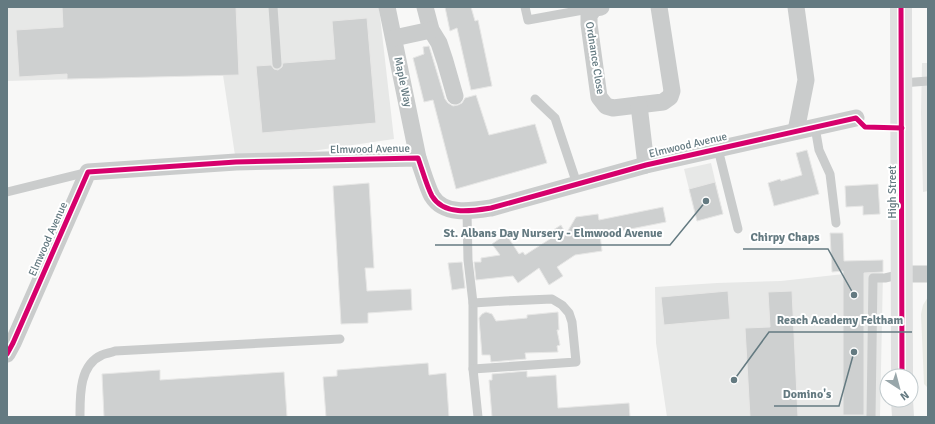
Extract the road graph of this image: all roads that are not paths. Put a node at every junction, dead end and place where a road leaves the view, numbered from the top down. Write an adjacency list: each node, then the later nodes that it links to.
1 (273, 7): 11 (lane)
2 (387, 7): 10 (street, Maple Way)
3 (425, 7): 9 (street)
4 (525, 7): 8 (lane)
5 (659, 7): 16 (street, Ordnance Close)
6 (796, 7): 19 (street)
7 (901, 7): 13 (main road, High Street)
8 (598, 8): 16 (street, Ordnance Close)
9 (431, 30): 10 (street); 14 (street)
10 (394, 38): 21 (street, Maple Way)
11 (277, 64)
12 (928, 81): 13 (lane)
13 (902, 83): 29 (main road, High Street)
14 (455, 96)
15 (535, 99): 24 (lane)
16 (639, 105): 22 (street)
17 (856, 118): 18 (street, Elmwood Avenue)
18 (815, 127): 19 (street, Elmwood Avenue); 27 (lane)
19 (796, 131): 20 (street, Elmwood Avenue)
20 (718, 149): 22 (street, Elmwood Avenue); 28 (lane)
21 (418, 158): 23 (street, Elmwood Avenue); 26 (street, Elmwood Avenue)
22 (646, 165): 24 (street, Elmwood Avenue)
23 (88, 172): 25 (lane); 33 (street, Elmwood Avenue)
24 (577, 184): 26 (street, Elmwood Avenue)
25 (7, 192)
26 (467, 212): 31 (lane)
27 (836, 223)
28 (738, 229)
29 (902, 274): 30 (street); 34 (main road, High Street); 38 (lane)
30 (928, 274)
31 (473, 304): 35 (lane); 35 (lane)
32 (340, 339): 36 (lane)
33 (7, 354)
34 (902, 368)
35 (473, 369): 37 (lane)
36 (80, 417)
37 (478, 417)
38 (871, 417)

